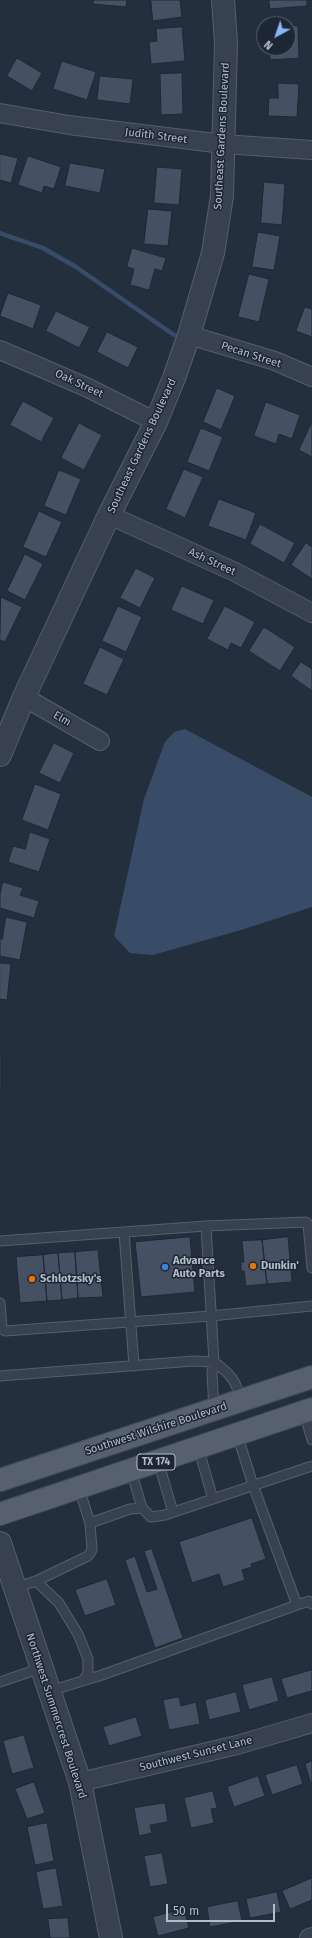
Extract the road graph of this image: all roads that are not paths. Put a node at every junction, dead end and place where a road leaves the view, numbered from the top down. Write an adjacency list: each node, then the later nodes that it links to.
1 (223, 0): 3 (street, Southeast Gardens Boulevard)
2 (0, 113): 3 (street, Judith Street)
3 (223, 144): 4 (street, Judith Street); 5 (street, Southeast Gardens Boulevard)
4 (312, 150)
5 (189, 335): 7 (street, Pecan Street); 8 (street, Southeast Gardens Boulevard)
6 (0, 350): 8 (street, Oak Street)
7 (312, 377)
8 (156, 422): 9 (street, Southeast Gardens Boulevard)
9 (109, 515): 10 (street, Ash Street); 11 (street, Southeast Gardens Boulevard)
10 (312, 613)
11 (24, 698): 12 (street, Elm); 13 (street, Southeast Gardens Boulevard)
12 (100, 741)
13 (0, 755)
14 (206, 1226): 15 (lane); 17 (lane); 20 (lane)
15 (124, 1232): 16 (lane); 21 (lane)
16 (0, 1242)
17 (312, 1268)
18 (0, 1302): 21 (lane)
19 (312, 1306): 20 (lane)
20 (211, 1316): 21 (lane); 22 (lane)
21 (130, 1322): 23 (lane)
22 (214, 1362): 23 (lane); 26 (lane); 27 (lane)
23 (134, 1366): 24 (lane)
24 (0, 1376)
25 (312, 1377): 26 (main road, Southwest Wilshire Boulevard)
26 (242, 1401): 27 (main road, Southwest Wilshire Boulevard)
27 (214, 1410): 35 (main road, Southwest Wilshire Boulevard)
28 (308, 1410): 29 (main road, TX 174); 30 (lane)
29 (237, 1434): 31 (main road, TX 174); 36 (lane)
30 (312, 1440)
31 (198, 1448): 32 (main road, TX 174); 38 (lane)
32 (158, 1461): 34 (main road, TX 174); 40 (lane)
33 (312, 1466): 36 (lane)
34 (131, 1470): 37 (main road, TX 174); 39 (lane)
35 (0, 1480)
36 (253, 1485): 38 (lane); 47 (lane)
37 (79, 1488): 41 (main road, TX 174); 42 (lane)
38 (213, 1499): 40 (lane)
39 (142, 1508): 40 (lane); 42 (lane)
40 (173, 1512)
41 (0, 1514)
42 (90, 1523): 44 (lane)
43 (0, 1543): 45 (street, Northwest Summercrest Boulevard)
44 (36, 1580): 45 (lane); 49 (lane)
45 (15, 1588): 48 (street, Northwest Summercrest Boulevard)
46 (312, 1604): 47 (lane)
47 (297, 1605): 49 (lane)
48 (41, 1668): 50 (lane); 51 (street, Northwest Summercrest Boulevard)
49 (83, 1681): 51 (lane)
50 (0, 1682)
51 (50, 1691): 53 (street, Northwest Summercrest Boulevard)
52 (312, 1723): 53 (street, Southwest Sunset Lane)
53 (80, 1782): 54 (street, Northwest Summercrest Boulevard)
54 (111, 1938)

